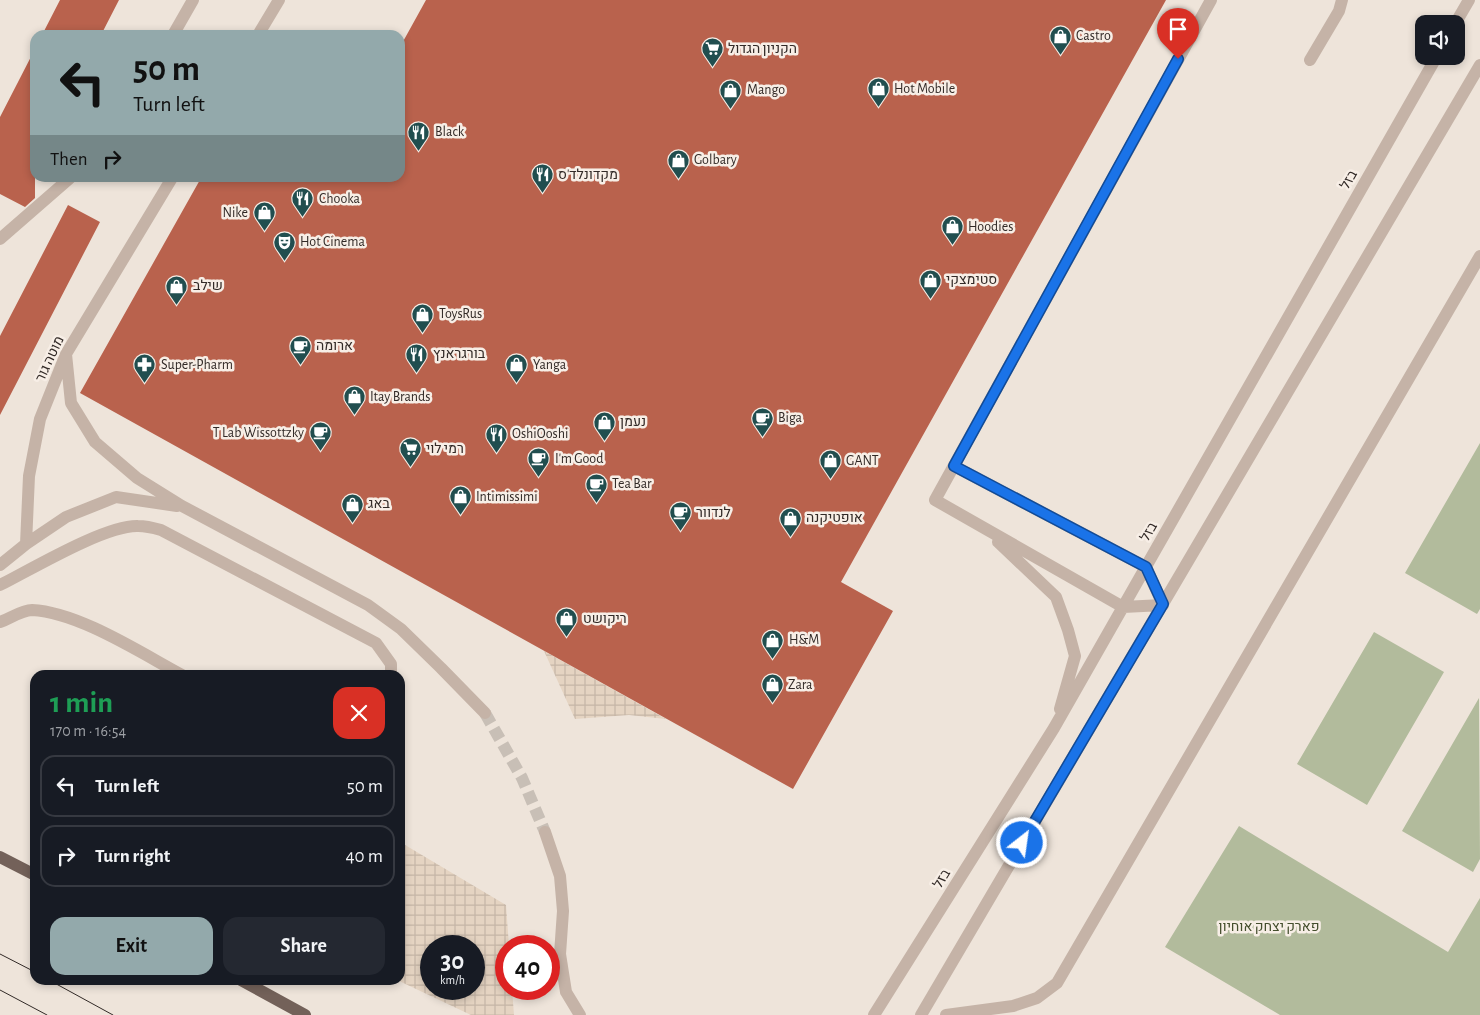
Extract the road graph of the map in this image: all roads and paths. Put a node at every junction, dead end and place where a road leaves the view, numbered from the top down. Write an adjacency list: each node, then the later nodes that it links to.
1 (193, 0): 7 (street)
2 (279, 0): 8 (street)
3 (1211, 0): 17 (street)
4 (1342, 0): 9 (street)
5 (1469, 0): 6 (street)
6 (1460, 15)
7 (176, 30)
8 (261, 30)
9 (1310, 60)
10 (1432, 65): 22 (street, בזל)
11 (1480, 65): 24 (street)
12 (65, 182): 14 (street)
13 (170, 182): 16 (street, מוטה גור)
14 (0, 239)
15 (1480, 256): 39 (street)
16 (66, 354): 18 (street); 20 (street, מוטה גור)
17 (954, 466): 19 (street); 22 (street)
18 (182, 506): 20 (street); 29 (street)
19 (984, 528): 25 (street); 30 (street)
20 (26, 544): 21 (street)
21 (0, 565)
22 (1146, 567): 24 (street); 25 (street, בזל)
23 (0, 585): 28 (street)
24 (1163, 604): 25 (street); 38 (street)
25 (1124, 607): 30 (street, בזל)
26 (0, 622): 27 (street)
27 (173, 670)
28 (391, 670)
29 (485, 713)
30 (1054, 728): 37 (street, בזל)
31 (545, 832): 36 (street)
32 (0, 857): 33 (main road)
33 (30, 872)
34 (250, 985): 35 (main road)
35 (305, 1015)
36 (580, 1015)
37 (874, 1015)
38 (921, 1015)
39 (946, 1015)

